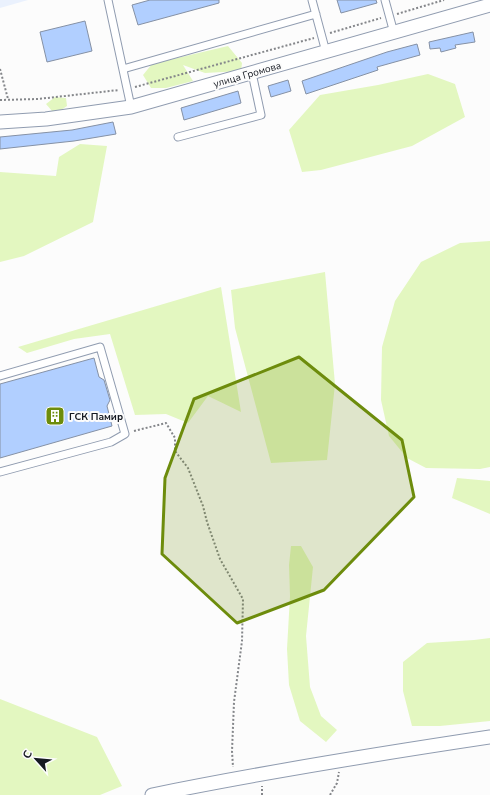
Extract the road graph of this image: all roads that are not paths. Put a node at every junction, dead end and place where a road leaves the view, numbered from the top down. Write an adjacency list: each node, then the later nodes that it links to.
1 (108, 0): 8 (lane)
2 (312, 0): 5 (lane)
3 (385, 0): 6 (lane)
4 (490, 5): 6 (street, улица Громова)
5 (316, 14): 7 (lane); 8 (lane)
6 (394, 33): 7 (street, улица Громова)
7 (326, 52): 9 (street, улица Громова)
8 (123, 69): 10 (lane)
9 (252, 73): 10 (street, улица Громова); 12 (lane)
10 (131, 107): 11 (street, улица Громова)
11 (0, 122)
12 (178, 137)
13 (0, 376): 14 (lane)
14 (0, 472)
15 (490, 737): 16 (street)
16 (152, 795)

